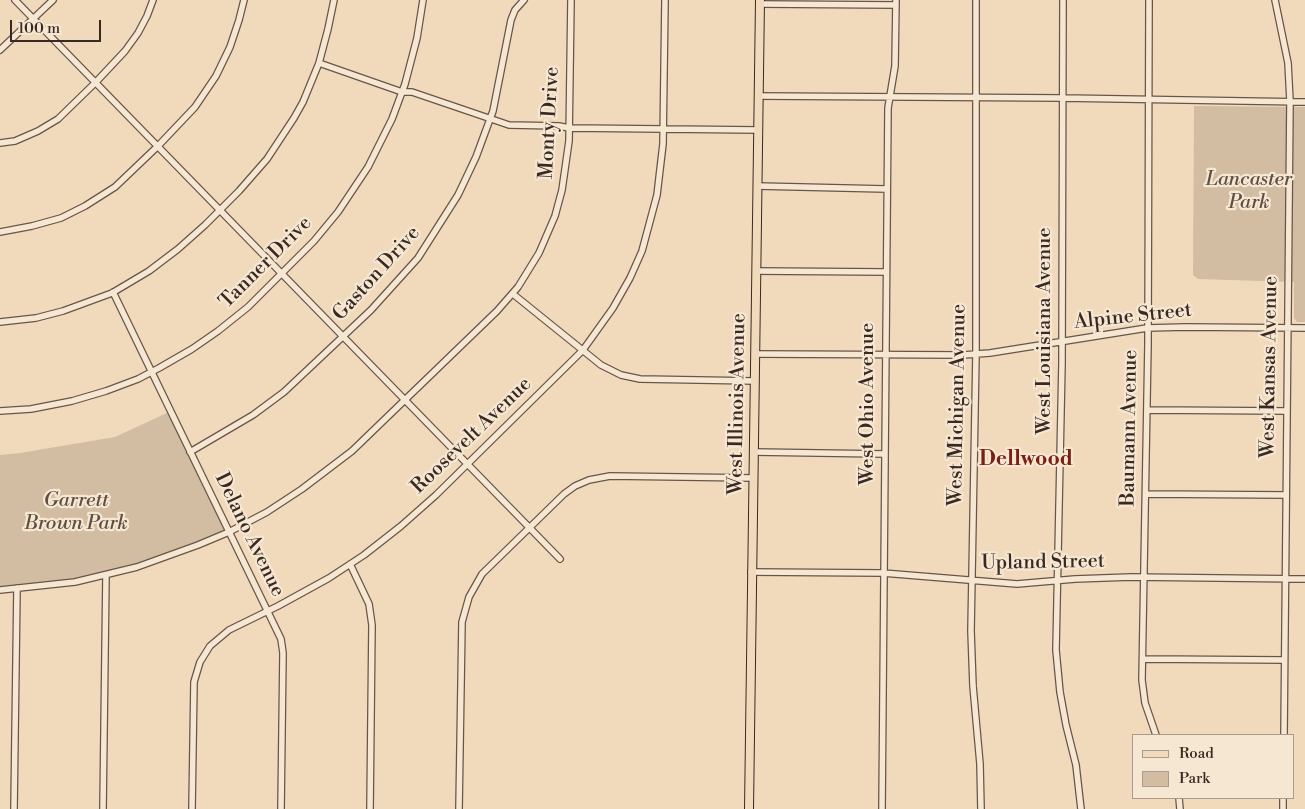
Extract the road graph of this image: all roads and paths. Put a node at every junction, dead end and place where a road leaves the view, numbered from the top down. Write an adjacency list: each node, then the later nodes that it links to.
1 (15, 0): 16 (street)
2 (53, 0): 16 (street)
3 (153, 0): 19 (street)
4 (244, 0): 33 (street)
5 (334, 0): 18 (street)
6 (423, 0): 20 (street, Tanner Drive)
7 (524, 0): 28 (street, Gaston Drive)
8 (571, 0): 29 (street, Monty Drive)
9 (665, 0): 30 (street, Roosevelt Avenue)
10 (976, 0): 23 (street, West Michigan Avenue)
11 (1063, 0): 24 (street, West Louisiana Avenue)
12 (1149, 0): 25 (street, Baumann Avenue)
13 (1275, 0): 26 (street, West Kansas Avenue)
14 (760, 2): 15 (street); 21 (main road, West Illinois Avenue)
15 (896, 3): 22 (street, West Ohio Avenue)
16 (34, 19): 17 (street); 19 (street)
17 (0, 50)
18 (319, 63): 20 (street); 36 (street)
19 (96, 82): 32 (street); 33 (street)
20 (402, 92): 28 (street); 40 (street, Tanner Drive)
21 (758, 96): 22 (street); 31 (main road, West Illinois Avenue)
22 (890, 96): 23 (street); 35 (street, West Ohio Avenue)
23 (976, 97): 24 (street); 51 (street, West Michigan Avenue)
24 (1062, 98): 25 (street); 48 (street, West Louisiana Avenue)
25 (1148, 100): 26 (street); 44 (street, Baumann Avenue)
26 (1290, 101): 27 (street); 45 (street, West Kansas Avenue)
27 (1305, 102)
28 (490, 120): 29 (street); 47 (street, Gaston Drive)
29 (569, 128): 30 (street); 42 (street, Monty Drive)
30 (663, 129): 31 (street); 49 (street, Roosevelt Avenue)
31 (758, 130): 34 (main road, West Illinois Avenue)
32 (0, 144)
33 (158, 146): 36 (street); 37 (street)
34 (757, 186): 35 (street); 38 (main road, West Illinois Avenue)
35 (886, 189): 39 (street, West Ohio Avenue)
36 (220, 209): 40 (street); 41 (street)
37 (0, 232)
38 (756, 271): 39 (street); 50 (main road, West Illinois Avenue)
39 (886, 272): 52 (street, West Ohio Avenue)
40 (281, 273): 47 (street); 53 (street, Tanner Drive)
41 (112, 292): 43 (street); 53 (street, Delano Avenue)
42 (513, 294): 49 (street); 55 (street, Monty Drive)
43 (0, 322)
44 (1148, 328): 45 (street, Alpine Street); 48 (street, Alpine Street); 56 (street, Baumann Avenue)
45 (1287, 328): 46 (street, Alpine Street); 57 (street, West Kansas Avenue)
46 (1305, 328)
47 (344, 336): 55 (street); 59 (street, Gaston Drive)
48 (1061, 341): 51 (street, Alpine Street); 77 (street, West Louisiana Avenue)
49 (583, 350): 54 (street); 62 (street, Roosevelt Avenue)
50 (755, 354): 52 (street, Alpine Street); 54 (main road, West Illinois Avenue)
51 (976, 354): 52 (street, Alpine Street); 76 (street, West Michigan Avenue)
52 (885, 355): 61 (street, West Ohio Avenue)
53 (151, 372): 58 (street, Tanner Drive); 59 (street, Delano Avenue)
54 (755, 381): 60 (main road, West Illinois Avenue)
55 (405, 401): 62 (street); 67 (street, Monty Drive)
56 (1147, 410): 57 (street); 64 (street, Baumann Avenue)
57 (1286, 411): 65 (street, West Kansas Avenue)
58 (0, 412)
59 (190, 452): 67 (street, Delano Avenue)
60 (754, 452): 61 (street); 63 (main road, West Illinois Avenue)
61 (884, 454): 71 (street, West Ohio Avenue)
62 (467, 464): 66 (street); 69 (street, Roosevelt Avenue)
63 (753, 478): 66 (street); 70 (main road, West Illinois Avenue)
64 (1146, 494): 65 (street); 73 (street, Baumann Avenue)
65 (1286, 495): 74 (street, West Kansas Avenue)
66 (529, 528): 68 (street); 90 (street)
67 (229, 532): 72 (street, Monty Drive); 80 (street, Delano Avenue)
68 (560, 559)
69 (350, 564): 80 (street, Roosevelt Avenue); 89 (street)
70 (752, 572): 71 (street, Upland Street); 91 (main road, West Illinois Avenue)
71 (883, 573): 76 (street, Upland Street); 92 (street, West Ohio Avenue)
72 (106, 575): 78 (street, Monty Drive); 86 (street)
73 (1144, 578): 74 (street, Upland Street); 77 (street, Upland Street); 81 (street, Baumann Avenue)
74 (1285, 579): 75 (street, Upland Street); 82 (street, West Kansas Avenue)
75 (1305, 580)
76 (972, 581): 77 (street, Upland Street); 93 (street, West Michigan Avenue)
77 (1057, 581): 94 (street, West Louisiana Avenue)
78 (17, 588): 79 (street, Monty Drive); 85 (street)
79 (0, 590)
80 (268, 612): 87 (street, Roosevelt Avenue); 88 (street, Delano Avenue)
81 (1143, 659): 82 (street); 83 (street, Baumann Avenue)
82 (1284, 660): 84 (street, West Kansas Avenue)
83 (1156, 734)
84 (1284, 734)
85 (14, 809)
86 (103, 809)
87 (192, 809)
88 (281, 809)
89 (370, 809)
90 (459, 809)
91 (749, 809)
92 (882, 809)
93 (981, 809)
94 (1081, 809)

